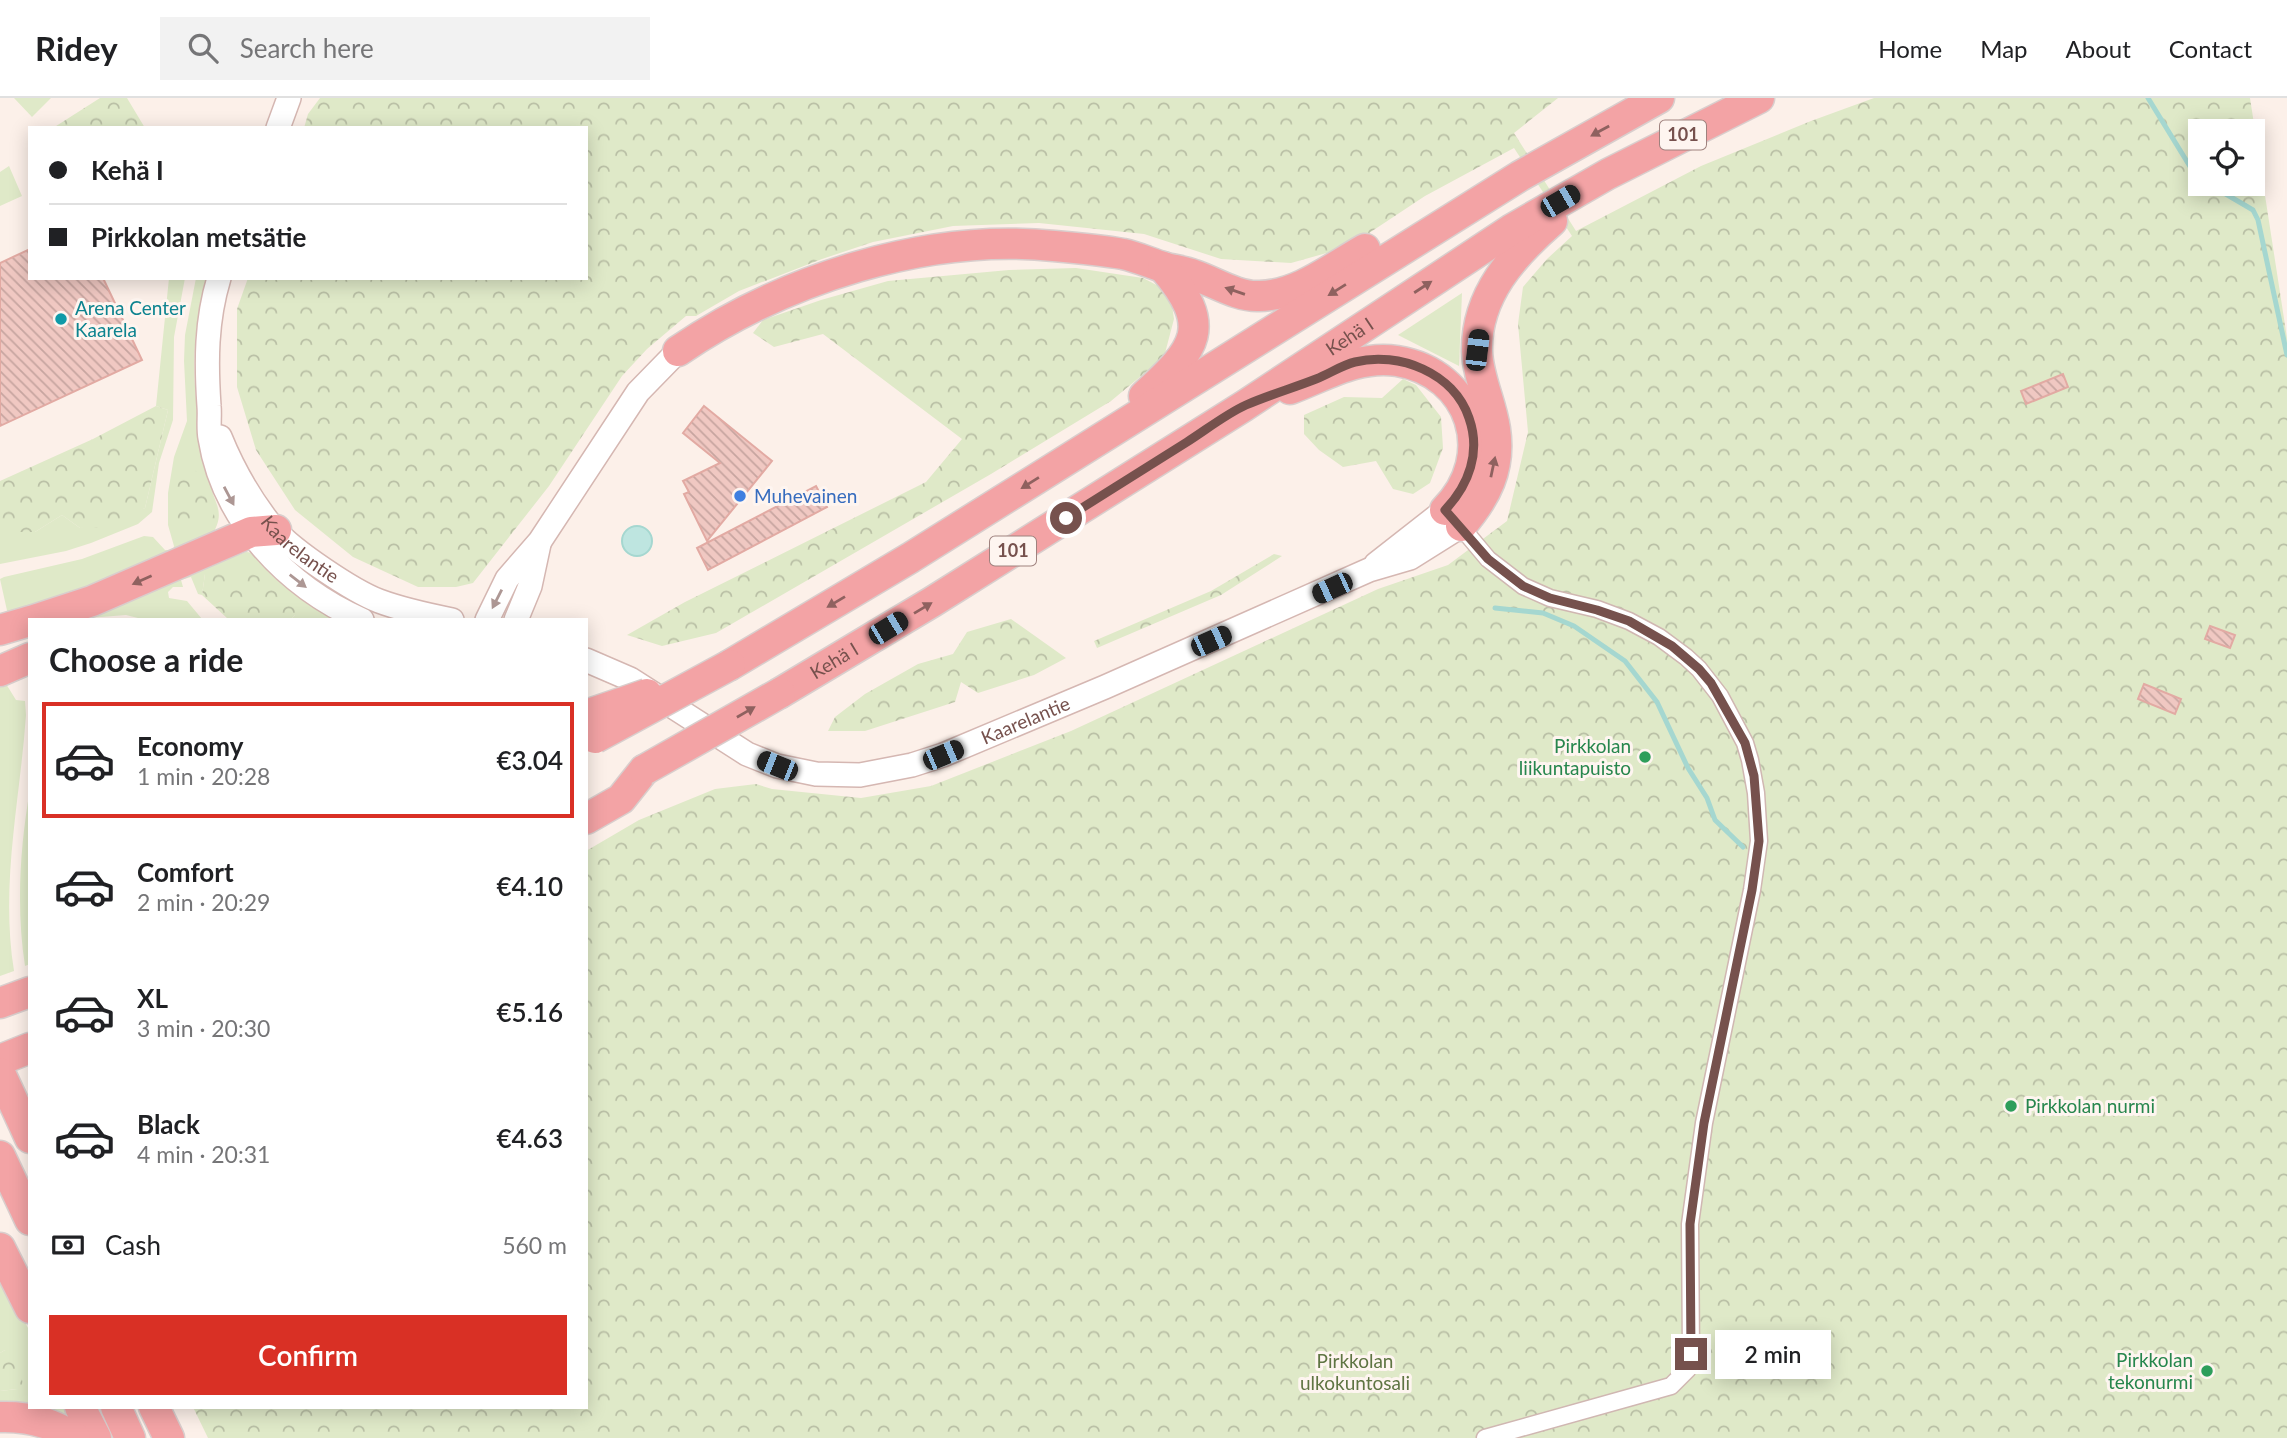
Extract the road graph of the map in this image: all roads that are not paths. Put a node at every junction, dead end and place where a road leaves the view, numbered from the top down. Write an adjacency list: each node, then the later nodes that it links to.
1 (289, 98): 4 (main road)
2 (1659, 98): 6 (highway, 101, one-way to 6)
3 (1759, 98): 5 (highway, Kehä I / 101)
4 (279, 126)
5 (1608, 173): 10 (highway, Kehä I / 101, one-way to 5); 12 (highway, one-way to 5)
6 (1520, 176): 7 (highway, one-way to 7); 11 (highway, 101, one-way to 11)
7 (1163, 267): 9 (highway); 11 (highway)
8 (218, 280): 13 (main road, Kaarelantie)
9 (678, 351): 14 (main road)
10 (1244, 406): 12 (highway); 28 (highway, Kehä I / 101, one-way to 10, bridge)
11 (1088, 447): 27 (highway, 101, one-way to 27, bridge)
12 (1453, 518): 25 (main road, Kaarelantie); 51 (street)
13 (264, 531): 15 (highway, one-way to 15); 16 (main road, Kaarelantie, one-way to 16); 17 (main road, Kaarelantie)
14 (540, 541): 18 (main road, one-way to 18); 19 (main road)
15 (38, 618)
16 (358, 618)
17 (442, 618)
18 (488, 618)
19 (517, 618)
20 (28, 621): 21 (highway)
21 (0, 630)
22 (28, 637): 23 (highway)
23 (0, 641)
24 (28, 659): 26 (highway)
25 (591, 665)
26 (0, 671)
27 (589, 732)
28 (644, 770): 29 (highway, Kehä I / 101); 30 (highway)
29 (588, 798)
30 (588, 818)
31 (28, 993): 32 (highway)
32 (0, 1003)
33 (28, 1049): 34 (highway)
34 (0, 1060)
35 (0, 1073): 36 (highway)
36 (28, 1134)
37 (0, 1156): 38 (highway)
38 (28, 1216)
39 (0, 1248): 40 (highway)
40 (28, 1304)
41 (81, 1409): 47 (highway)
42 (117, 1409): 48 (highway)
43 (155, 1409): 49 (highway)
44 (167, 1409): 50 (highway)
45 (0, 1417): 46 (highway)
46 (75, 1438)
47 (96, 1438)
48 (130, 1438)
49 (169, 1438)
50 (177, 1438)
51 (1485, 1438)

